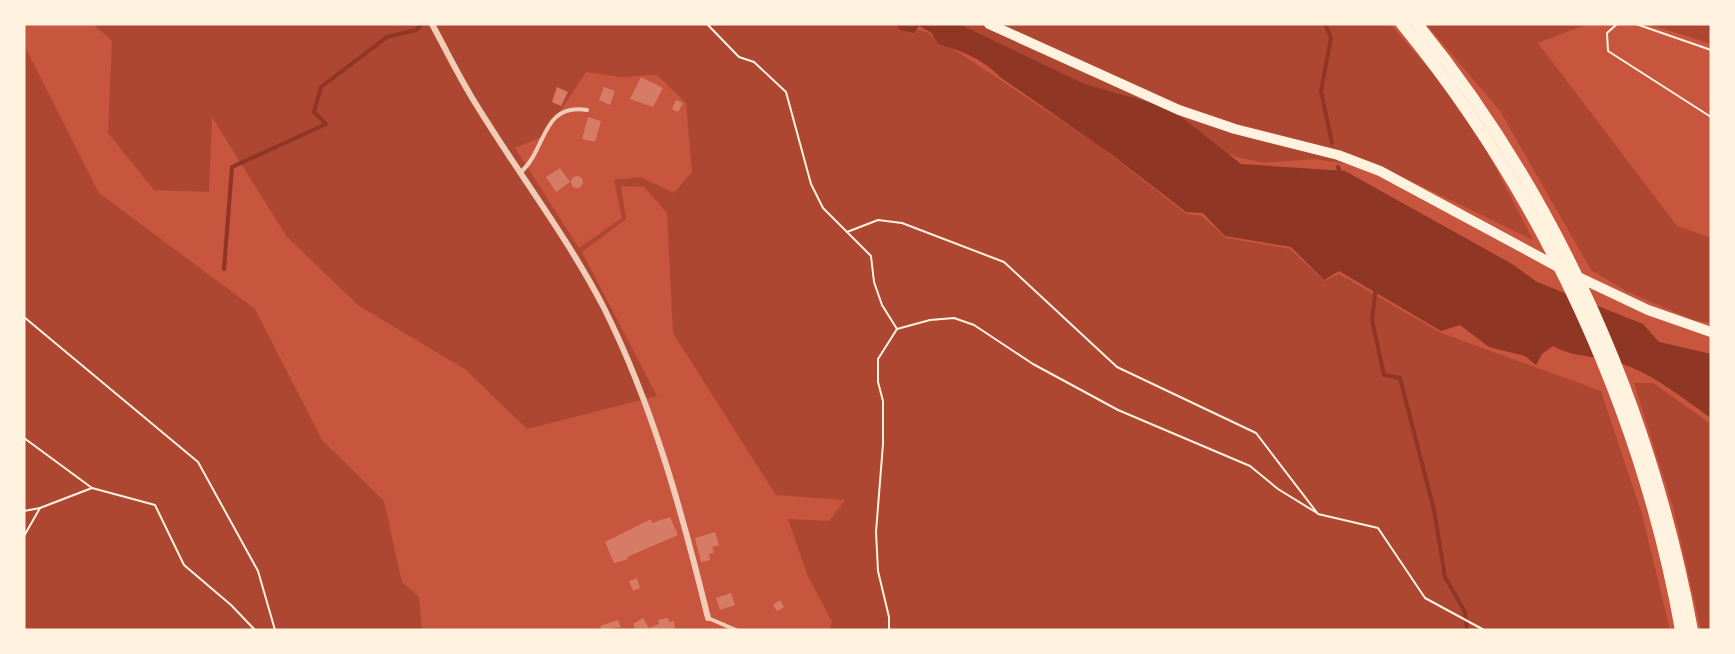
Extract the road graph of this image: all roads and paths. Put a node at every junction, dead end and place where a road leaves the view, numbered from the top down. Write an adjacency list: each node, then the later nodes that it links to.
1 (432, 24): 11 (street)
2 (707, 24): 12 (path)
3 (989, 24): 15 (main road)
4 (1402, 24): 16 (highway)
5 (1417, 24): 16 (highway)
6 (1617, 24): 10 (path)
7 (1636, 24): 8 (path)
8 (1711, 50)
9 (587, 110): 11 (lane)
10 (1711, 117)
11 (521, 172): 23 (street)
12 (847, 232): 14 (path); 21 (path)
13 (24, 317): 25 (path)
14 (897, 329): 21 (path); 27 (path)
15 (1711, 332)
16 (1632, 424): 29 (highway); 30 (highway)
17 (24, 438): 18 (path)
18 (92, 488): 19 (path); 24 (path)
19 (40, 508): 20 (path); 22 (path)
20 (24, 511)
21 (1318, 514): 28 (path)
22 (24, 536)
23 (708, 618): 26 (lane)
24 (255, 630)
25 (275, 630)
26 (736, 630)
27 (889, 630)
28 (1484, 630)
29 (1681, 630)
30 (1692, 630)

